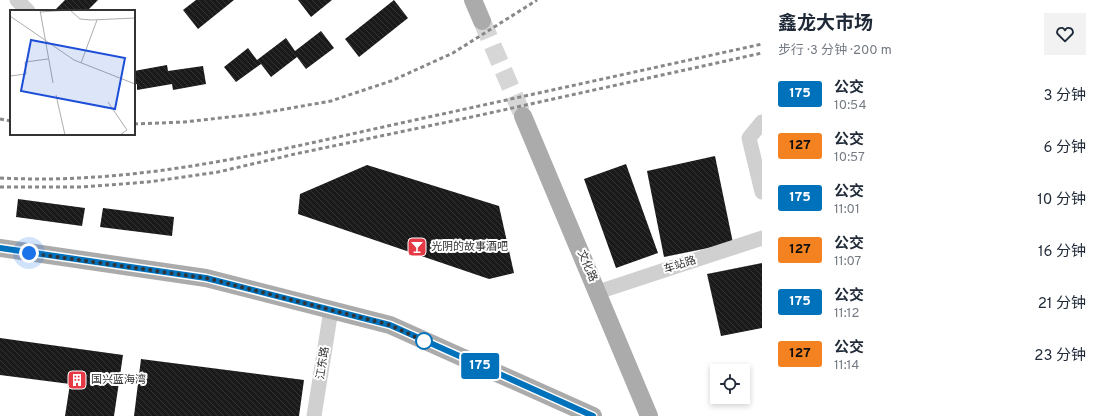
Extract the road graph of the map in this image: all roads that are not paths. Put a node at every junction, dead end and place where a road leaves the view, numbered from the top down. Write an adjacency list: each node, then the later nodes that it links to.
1 (17, 0): 3 (street)
2 (473, 0): 4 (main road)
3 (27, 10)
4 (482, 21)
5 (523, 116): 10 (main road, 文化路)
6 (762, 122): 7 (street)
7 (762, 192)
8 (762, 238): 10 (street, 车站路)
9 (0, 248): 11 (main road)
10 (598, 292): 14 (main road, 文化路)
11 (331, 310): 12 (street, 江东路); 13 (main road)
12 (314, 416)
13 (593, 416)
14 (648, 416)

